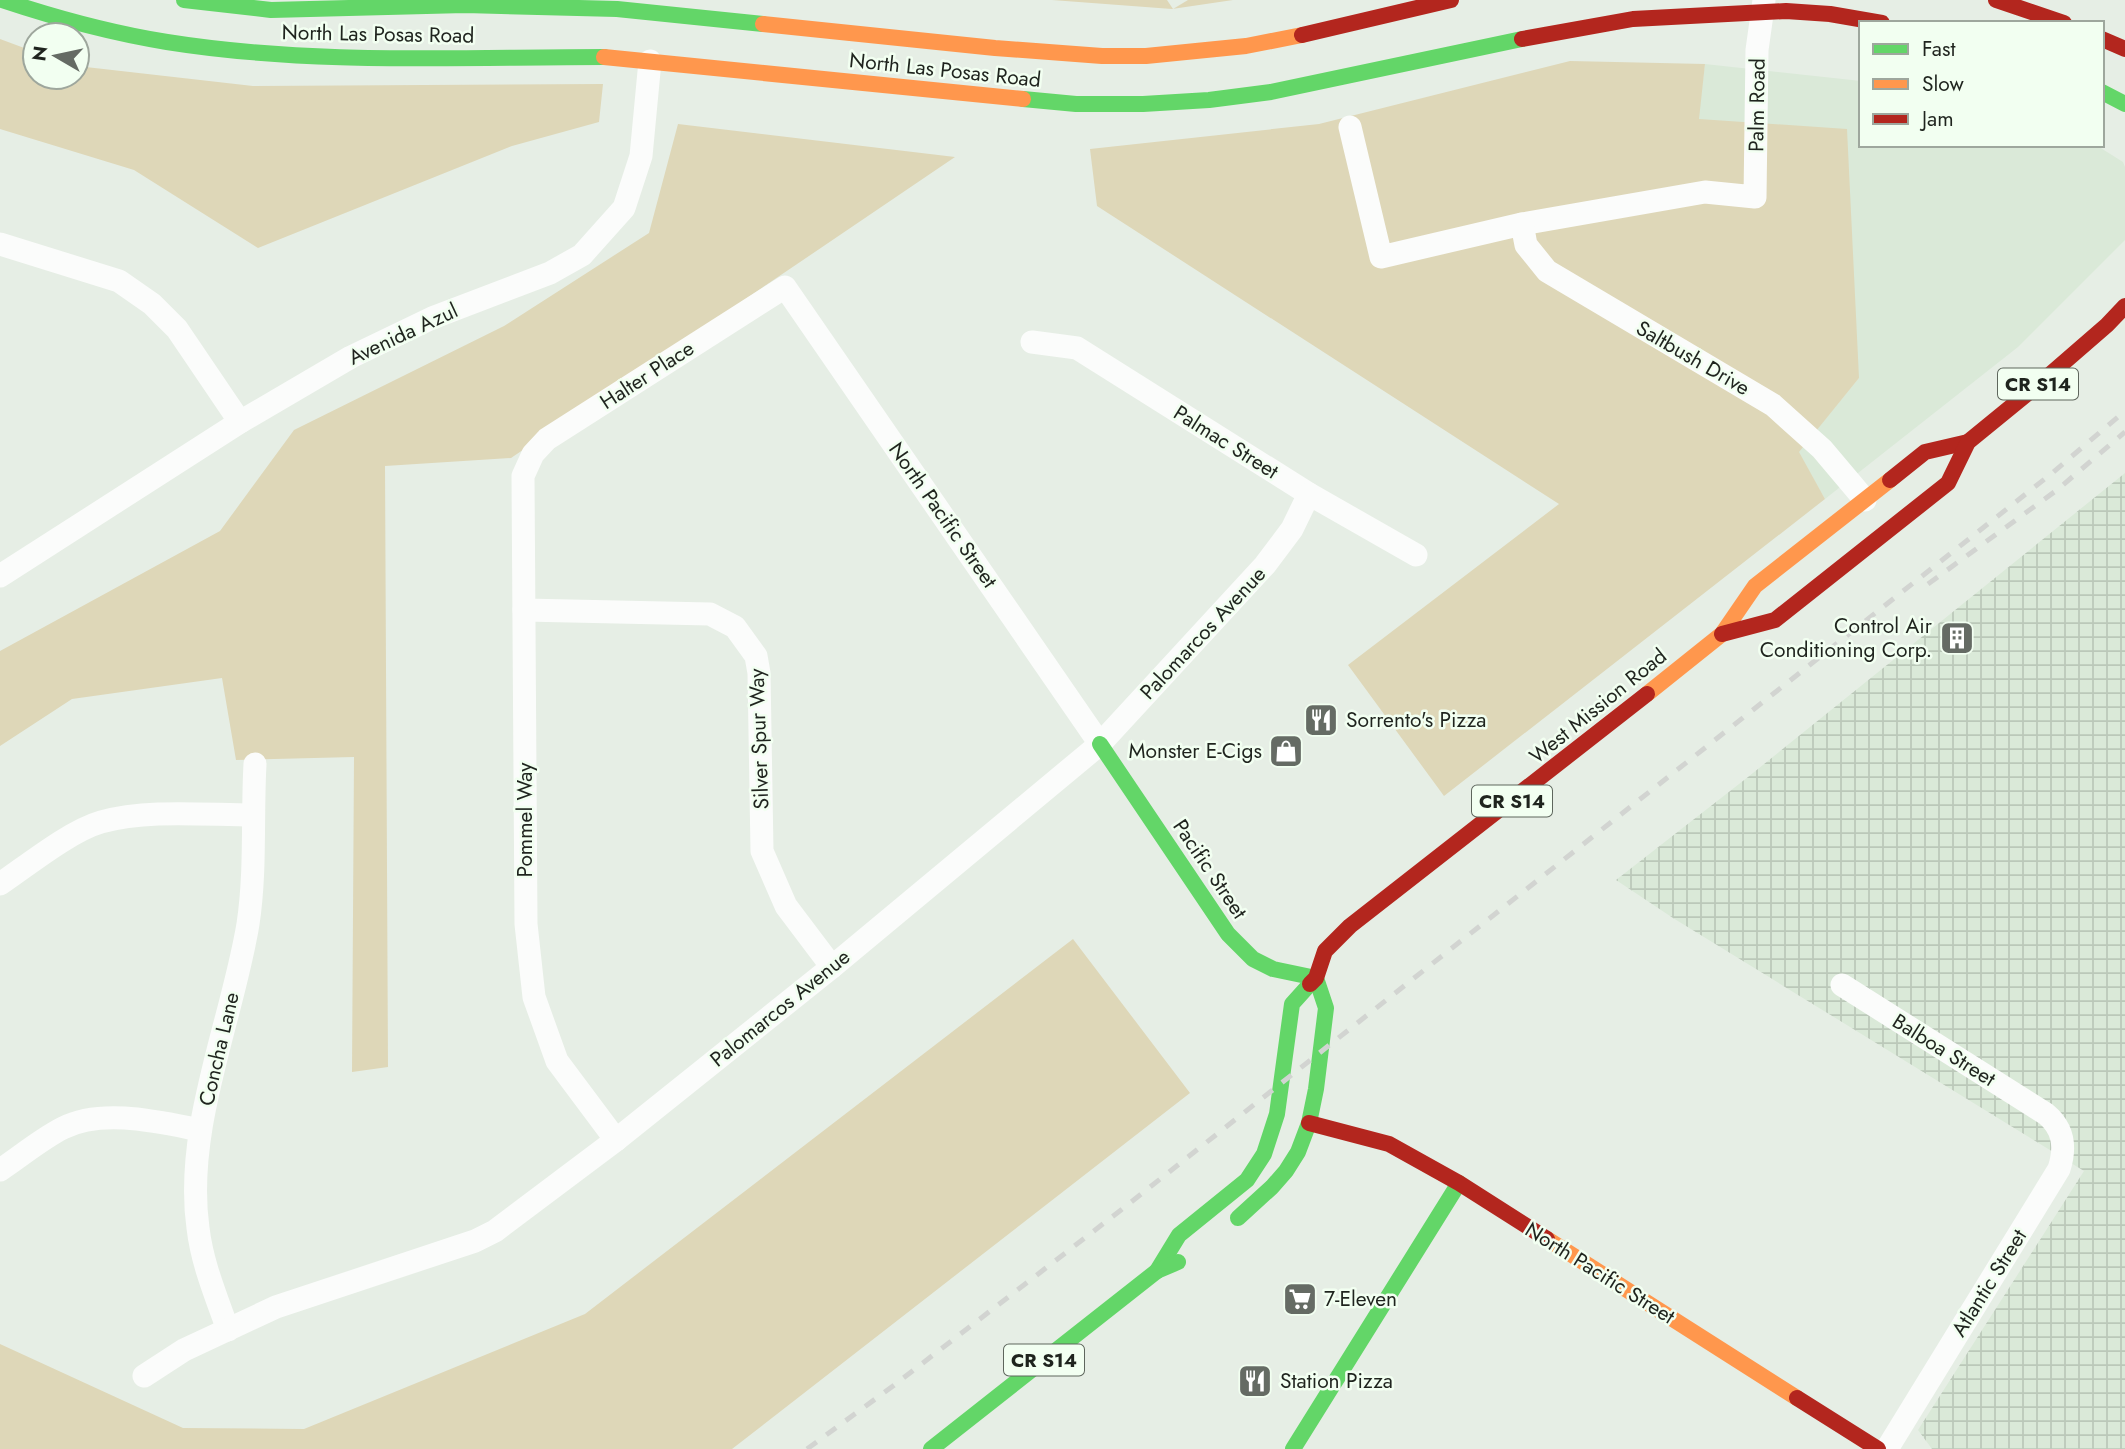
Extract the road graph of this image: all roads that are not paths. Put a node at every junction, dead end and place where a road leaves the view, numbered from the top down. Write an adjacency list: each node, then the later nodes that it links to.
1 (2, 0): 11 (main road, North Las Posas Road)
2 (184, 0): 6 (main road, North Las Posas Road)
3 (1451, 0): 6 (main road, North Las Posas Road)
4 (1996, 0): 8 (main road)
5 (1763, 6): 7 (main road, North Las Posas Road); 11 (main road, North Las Posas Road); 15 (street, Palm Road)
6 (654, 12)
7 (1870, 21)
8 (2058, 21)
9 (2104, 40): 10 (main road)
10 (2125, 49)
11 (650, 55): 20 (street, Avenida Azul)
12 (2104, 93): 13 (main road)
13 (2125, 104)
14 (1350, 127): 15 (street)
15 (1522, 224): 24 (street, Saltbush Drive)
16 (0, 244): 20 (street)
17 (785, 287): 22 (street, Halter Place); 31 (street, North Pacific Street)
18 (2125, 306): 21 (main road, West Mission Road / CR S14)
19 (1032, 342): 23 (street, Palmac Street)
20 (240, 422): 27 (street, Avenida Azul)
21 (1968, 442): 24 (main road, West Mission Road / CR S14); 28 (main road, West Mission Road / CR S14)
22 (523, 476): 29 (street, Pommel Way)
23 (1309, 494): 25 (street, Palmac Street); 31 (street, Palomarcos Avenue)
24 (1870, 505): 30 (main road, West Mission Road / CR S14)
25 (1416, 555)
26 (1805, 573): 28 (main road)
27 (0, 576)
28 (1792, 606): 30 (main road, West Mission Road / CR S14)
29 (524, 610): 35 (street, Silver Spur Way); 41 (street, Pommel Way)
30 (1722, 634): 36 (main road, West Mission Road / CR S14)
31 (1100, 744): 35 (street, Palomarcos Avenue); 36 (main road, Pacific Street)
32 (255, 764): 33 (street, Concha Lane)
33 (253, 815): 34 (street); 40 (street, Concha Lane)
34 (0, 884)
35 (832, 967): 41 (street, Palomarcos Avenue)
36 (1316, 978): 39 (main road); 46 (main road, West Mission Road / CR S14)
37 (1842, 985): 38 (street, Balboa Street)
38 (2046, 1114): 52 (street, Atlantic Street)
39 (1309, 1123): 43 (main road, North Pacific Street); 44 (main road)
40 (200, 1130): 42 (street); 47 (street, Concha Lane)
41 (616, 1140): 47 (street, Palomarcos Avenue)
42 (0, 1170)
43 (1459, 1183): 50 (main road); 51 (main road, North Pacific Street)
44 (1228, 1226)
45 (1190, 1257): 46 (main road, West Mission Road / CR S14)
46 (1157, 1271): 49 (main road, West Mission Road / CR S14)
47 (228, 1330): 48 (street, Palomarcos Avenue)
48 (144, 1376)
49 (931, 1449)
50 (1293, 1449)
51 (1878, 1449)
52 (1887, 1449)

